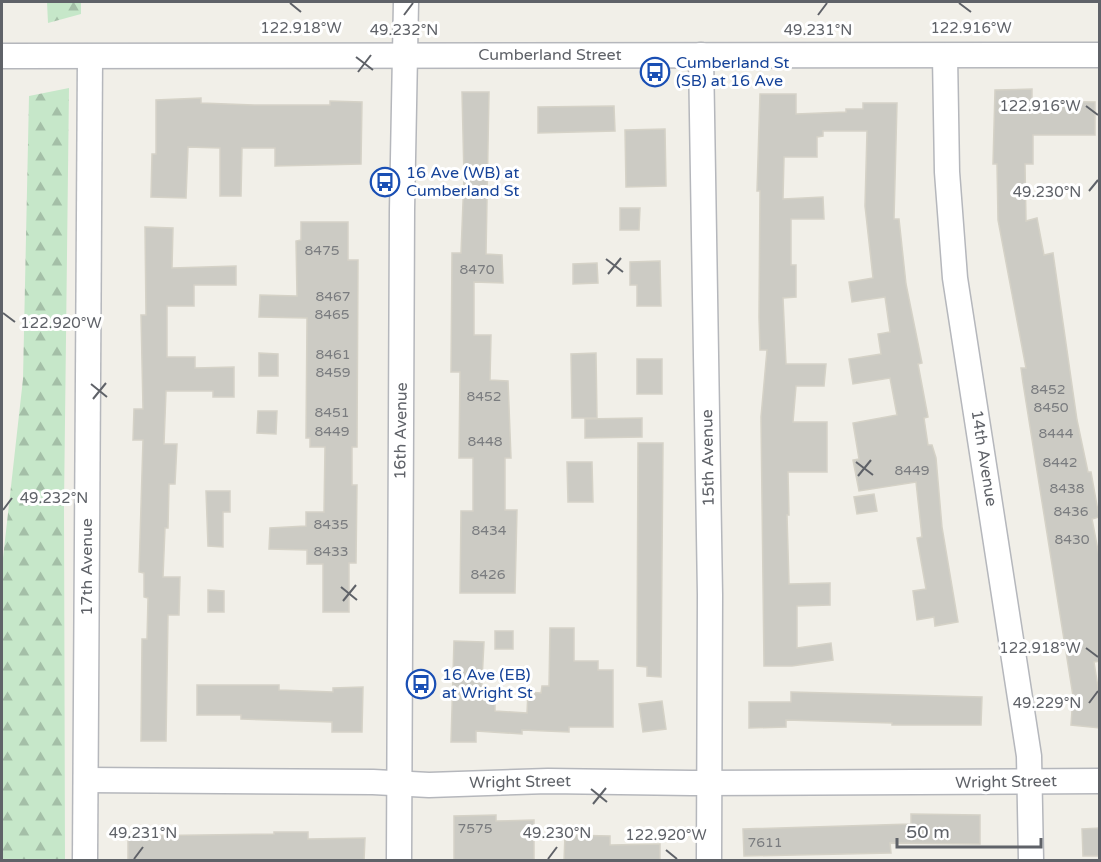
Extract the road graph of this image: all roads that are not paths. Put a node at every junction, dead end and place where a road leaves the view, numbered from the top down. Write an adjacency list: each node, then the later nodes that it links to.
1 (406, 2): 5 (street, 16th Avenue)
2 (701, 55): 5 (street, Cumberland Street); 6 (street, Cumberland Street); 11 (street, 15th Avenue)
3 (1100, 55): 6 (street, Cumberland Street)
4 (2, 56): 7 (street, Cumberland Street)
5 (405, 56): 7 (street, Cumberland Street); 10 (street, 16th Avenue)
6 (945, 56): 12 (street, 14th Avenue)
7 (90, 57): 8 (street, 17th Avenue)
8 (86, 780): 10 (street, Wright Street); 13 (street, 17th Avenue)
9 (1100, 781): 12 (street, Wright Street)
10 (398, 782): 11 (street, Wright Street); 14 (street, 16th Avenue)
11 (710, 782): 12 (street, Wright Street); 15 (street, 15th Avenue)
12 (1030, 782): 16 (street, 14th Avenue)
13 (85, 861)
14 (399, 861)
15 (709, 861)
16 (1031, 861)

